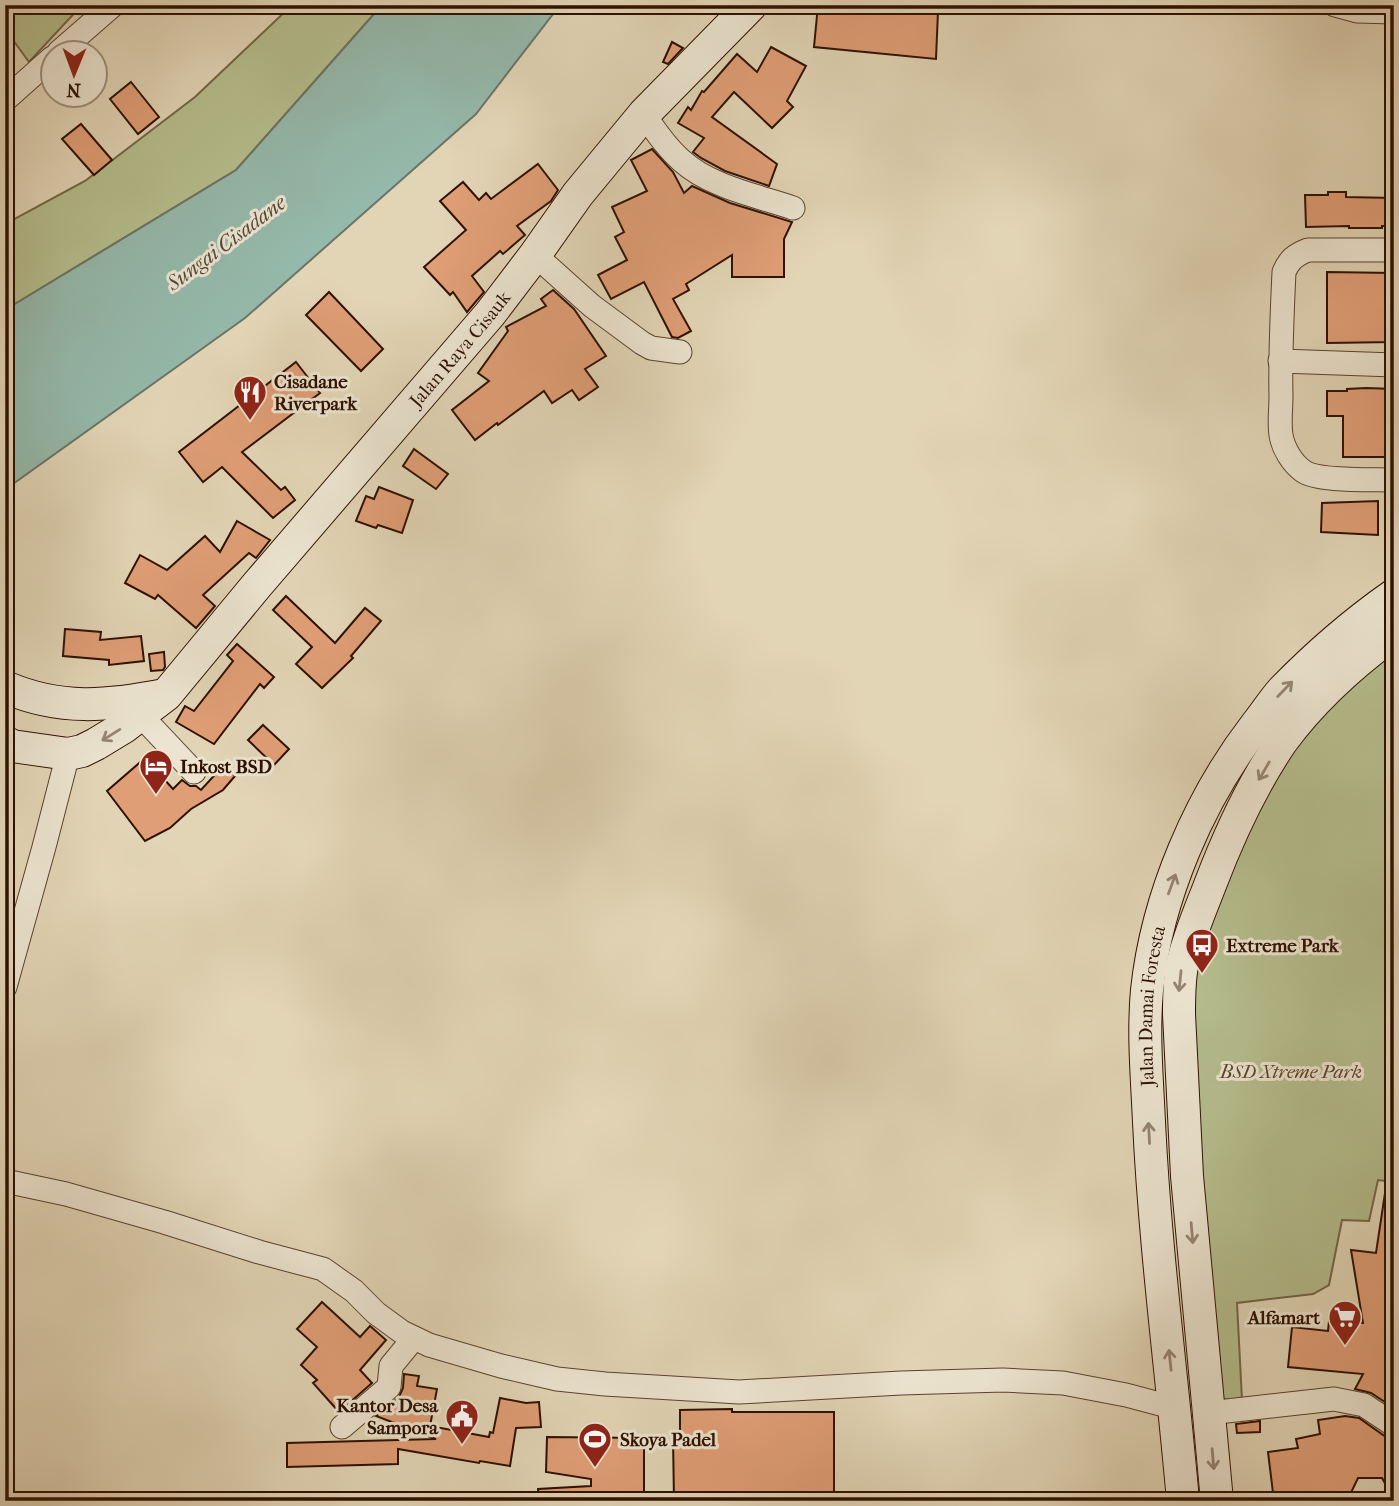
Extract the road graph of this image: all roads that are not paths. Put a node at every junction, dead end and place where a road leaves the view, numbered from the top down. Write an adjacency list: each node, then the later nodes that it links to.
1 (113, 5): 5 (street)
2 (751, 5): 8 (main road, Jalan Raya Cisauk)
3 (1350, 7): 4 (street)
4 (1394, 12)
5 (75, 38)
6 (38, 71): 7 (street)
7 (5, 100)
8 (644, 114): 9 (street); 11 (main road, Jalan Raya Cisauk)
9 (793, 208)
10 (1394, 250): 13 (street)
11 (535, 255): 12 (street); 19 (main road, Jalan Raya Cisauk)
12 (680, 352)
13 (1280, 361): 14 (street); 15 (street)
14 (1394, 365)
15 (1394, 480)
16 (1394, 594): 25 (main road, Jalan Damai Foresta, one-way to 16)
17 (1394, 634): 24 (main road, Jalan Damai Foresta, one-way to 24)
18 (5, 687): 19 (main road, Jalan Raya Cisauk)
19 (134, 709): 21 (main road, Jalan Raya Cisauk, one-way to 21); 22 (street)
20 (5, 742): 21 (main road, Jalan Raya Cisauk)
21 (68, 754): 23 (street)
22 (194, 772)
23 (5, 987)
24 (1187, 1176): 25 (main road); 29 (main road, Jalan Damai Foresta, one-way to 29)
25 (1151, 1177): 28 (main road, Jalan Damai Foresta, one-way to 25)
26 (5, 1181): 27 (street)
27 (414, 1338): 28 (street); 31 (street)
28 (1175, 1408): 32 (main road, Jalan Damai Foresta)
29 (1209, 1413): 30 (street); 33 (main road, Jalan Damai Foresta, one-way to 33)
30 (1394, 1425)
31 (342, 1427)
32 (1183, 1501)
33 (1217, 1501)

